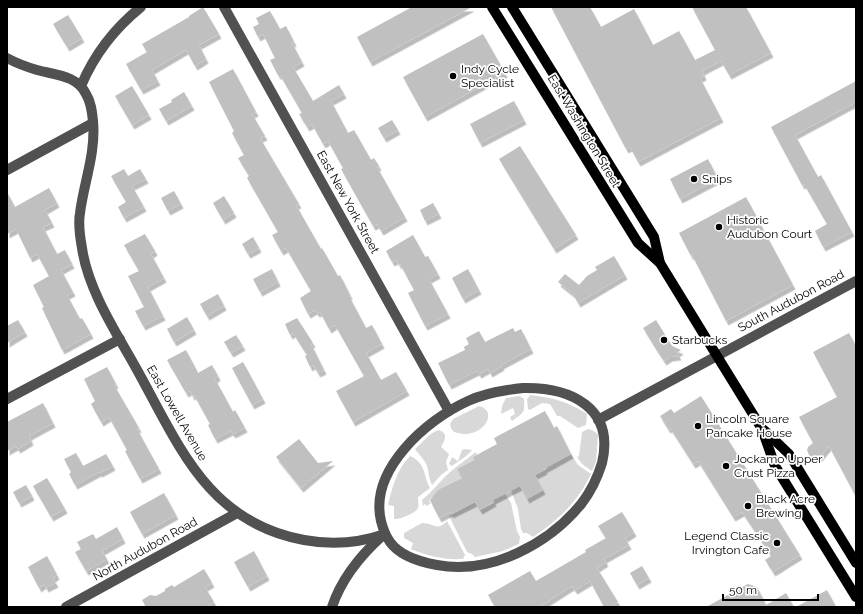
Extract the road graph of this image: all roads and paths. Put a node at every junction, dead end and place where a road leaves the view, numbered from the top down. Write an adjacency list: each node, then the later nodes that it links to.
1 (141, 7): 6 (street)
2 (224, 7): 14 (street, East New York Street)
3 (492, 7): 9 (main road, East Washington Street)
4 (512, 7): 9 (main road, East Washington Street)
5 (7, 58): 6 (street)
6 (81, 86): 7 (street, East Lowell Avenue)
7 (93, 123): 8 (street); 11 (street, East Lowell Avenue)
8 (7, 170)
9 (660, 263): 12 (main road, East Washington Street)
10 (856, 281): 12 (street, South Audubon Road)
11 (120, 339): 13 (street); 17 (street, East Lowell Avenue)
12 (717, 356): 15 (street, South Audubon Road); 16 (main road, East Washington Street)
13 (7, 399)
14 (449, 411): 15 (street); 18 (street)
15 (598, 420): 18 (street)
16 (762, 429): 19 (main road, East Washington Street); 20 (main road, East Washington Street)
17 (237, 513): 18 (street, East Lowell Avenue); 21 (street, North Audubon Road)
18 (385, 534): 22 (street)
19 (856, 563)
20 (856, 597)
21 (66, 607)
22 (332, 607)

